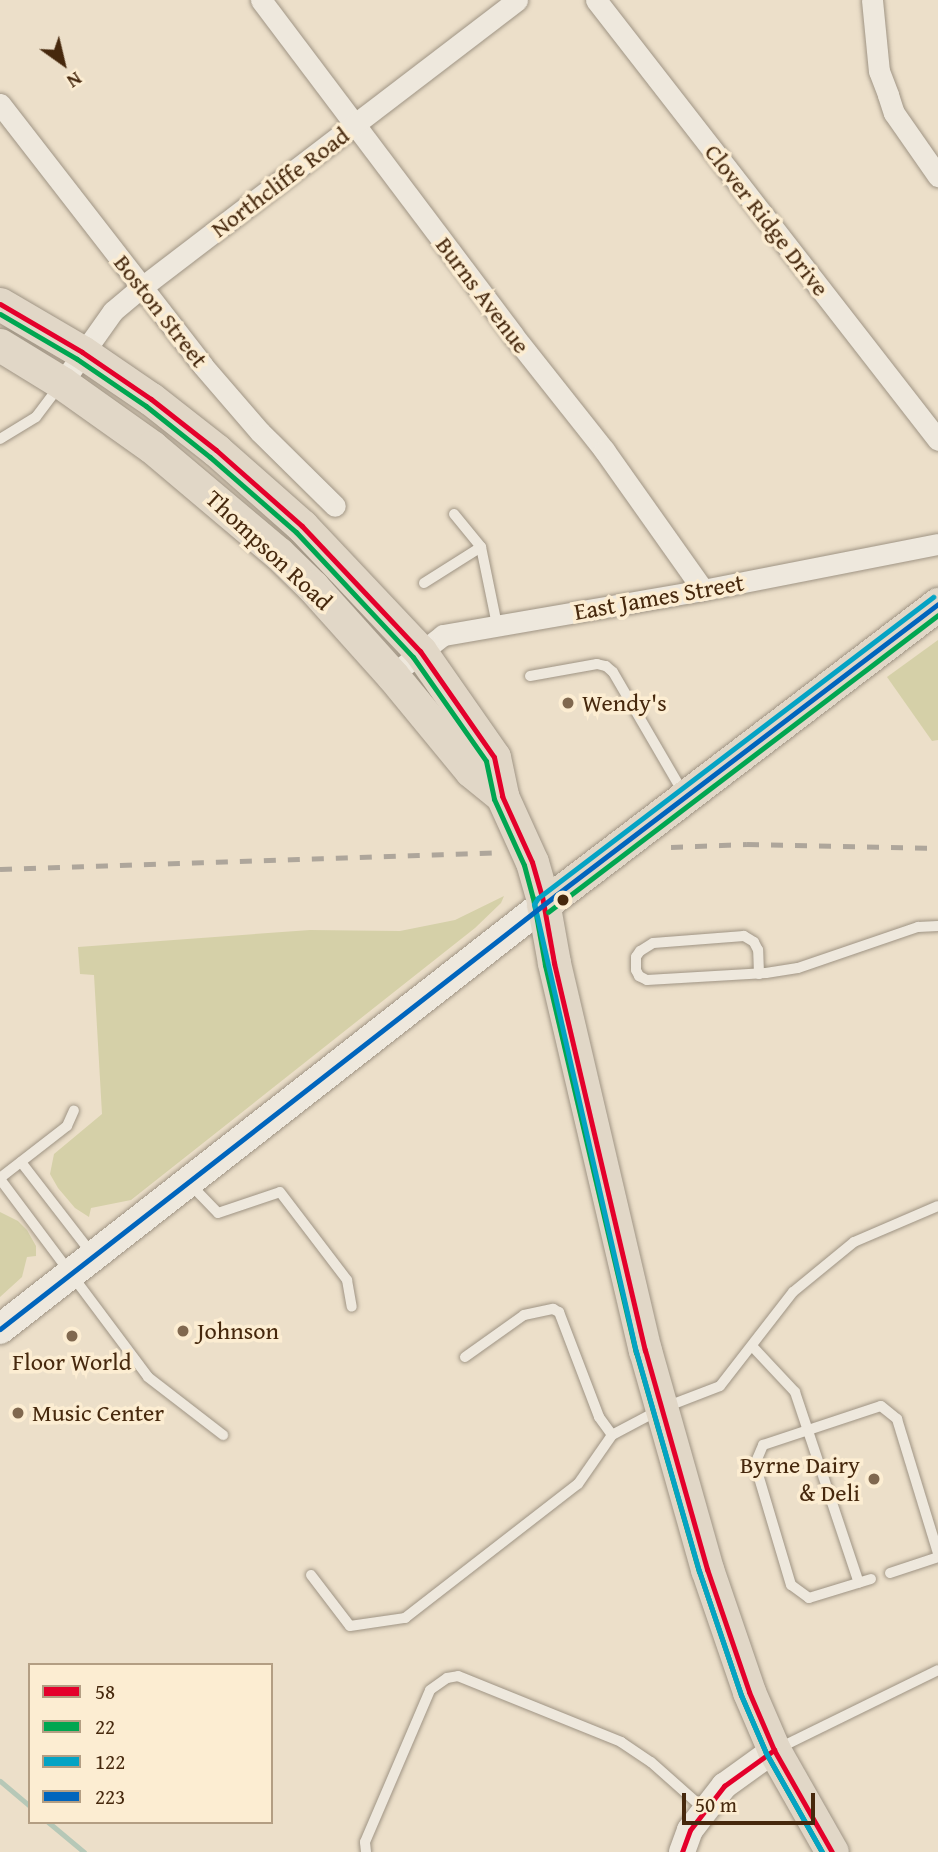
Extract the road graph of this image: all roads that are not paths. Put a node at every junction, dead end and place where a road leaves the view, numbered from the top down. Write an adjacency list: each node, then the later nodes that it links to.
1 (261, 0): 6 (street, Burns Avenue)
2 (517, 0): 6 (street, Northcliffe Road)
3 (596, 0): 14 (street, Clover Ridge Drive)
4 (872, 0): 7 (street)
5 (0, 104): 8 (street, Boston Street)
6 (355, 124): 8 (street, Northcliffe Road); 20 (street, Burns Avenue)
7 (938, 176)
8 (142, 287): 11 (street, Northcliffe Road); 15 (street, Boston Street)
9 (0, 304): 11 (main road, Thompson Road)
10 (0, 345): 12 (main road, Thompson Road)
11 (82, 352): 12 (street, Northcliffe Road); 23 (main road, Thompson Road)
12 (62, 383): 13 (lane); 24 (main road, Thompson Road)
13 (0, 439)
14 (938, 440)
15 (335, 506)
16 (454, 514): 18 (lane)
17 (938, 544): 20 (street, East James Street)
18 (481, 547): 19 (lane); 22 (lane)
19 (424, 583)
20 (704, 590): 22 (street, East James Street)
21 (938, 604): 27 (main road)
22 (497, 625): 23 (street, East James Street)
23 (420, 651): 24 (street, East James Street); 26 (main road, Thompson Road)
24 (392, 675): 26 (main road, Thompson Road)
25 (530, 676): 27 (lane)
26 (502, 796): 28 (main road, Thompson Road)
27 (685, 796): 28 (main road)
28 (543, 905): 34 (main road); 41 (main road, Thompson Road)
29 (938, 926): 30 (lane)
30 (759, 974): 30 (lane)
31 (74, 1110): 32 (lane)
32 (21, 1162): 33 (lane); 36 (lane)
33 (0, 1178): 36 (lane)
34 (188, 1182): 36 (main road); 37 (lane)
35 (938, 1206): 39 (lane)
36 (83, 1264): 38 (main road); 43 (lane)
37 (352, 1307)
38 (0, 1329)
39 (752, 1346): 41 (lane); 42 (lane)
40 (465, 1357): 44 (lane)
41 (663, 1408): 44 (lane); 51 (main road, Thompson Road)
42 (808, 1430): 45 (lane); 49 (lane); 49 (lane)
43 (223, 1435)
44 (612, 1435): 47 (lane)
45 (938, 1555): 46 (lane)
46 (890, 1573)
47 (310, 1575)
48 (871, 1578): 49 (lane)
49 (859, 1583)
50 (938, 1670): 51 (lane)
51 (774, 1750): 52 (street); 55 (main road, Thompson Road)
52 (705, 1810): 53 (lane); 54 (street)
53 (366, 1852)
54 (682, 1852)
55 (832, 1852)

